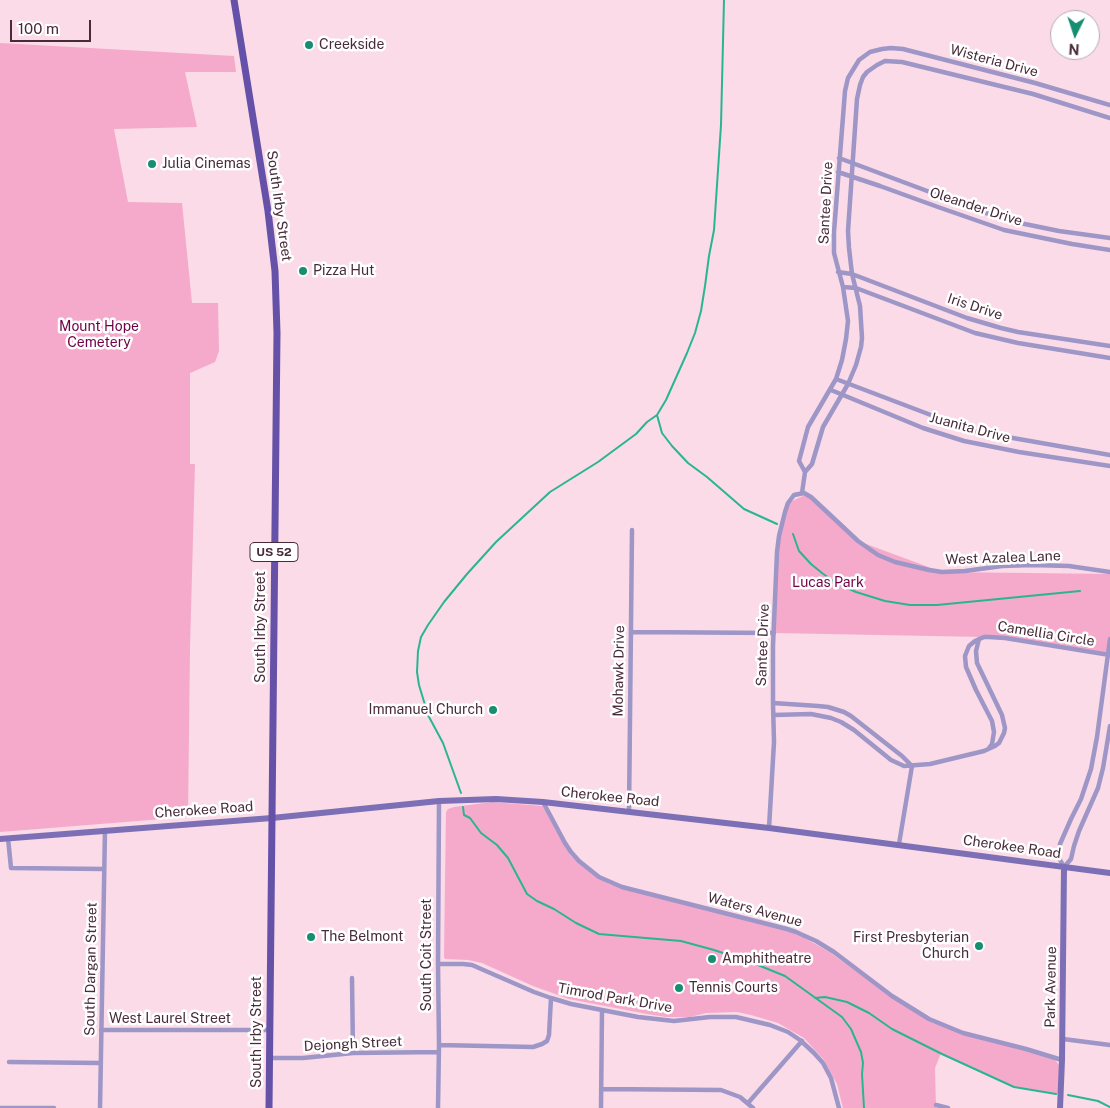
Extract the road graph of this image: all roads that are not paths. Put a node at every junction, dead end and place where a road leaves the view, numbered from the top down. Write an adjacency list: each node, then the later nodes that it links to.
1 (234, 0): 41 (main road, South Irby Street / US 52)
2 (870, 52): 4 (street, Wisteria Drive); 6 (street, Santee Drive)
3 (877, 64): 5 (street, Wisteria Drive); 7 (street, Santee Drive)
4 (1110, 105)
5 (1110, 118)
6 (839, 158): 7 (street, Oleander Drive); 8 (street, Santee Drive)
7 (853, 163): 9 (street, Santee Drive); 10 (street, Oleander Drive)
8 (838, 172): 9 (street, Oleander Drive); 12 (street, Santee Drive)
9 (852, 176): 11 (street, Oleander Drive); 13 (street, Santee Drive)
10 (1110, 238)
11 (1110, 250)
12 (838, 272): 13 (street, Iris Drive); 14 (street, Santee Drive)
13 (852, 274): 15 (street, Santee Drive); 16 (street, Iris Drive)
14 (842, 287): 15 (street, Iris Drive); 18 (street, Santee Drive)
15 (856, 288): 17 (street, Iris Drive); 19 (street, Santee Drive)
16 (1110, 346)
17 (1110, 358)
18 (836, 379): 19 (street, Juanita Drive); 20 (street, Santee Drive)
19 (848, 384): 21 (street, Santee Drive); 22 (street, Juanita Drive)
20 (830, 390): 21 (street, Juanita Drive); 24 (street, Santee Drive)
21 (842, 394): 23 (street, Juanita Drive); 24 (street, Santee Drive)
22 (1110, 455)
23 (1110, 466)
24 (806, 472): 25 (street, Santee Drive)
25 (802, 493): 27 (street, West Azalea Lane); 29 (street, Santee Drive)
26 (632, 530): 28 (street, Mohawk Drive)
27 (1110, 572)
28 (631, 632): 29 (street); 40 (street, Mohawk Drive)
29 (774, 633): 33 (street, Santee Drive)
30 (979, 639): 32 (street, Camellia Circle); 36 (street, Camellia Circle); 36 (street, Camellia Circle)
31 (1110, 639): 32 (street, Park Avenue)
32 (1109, 655): 47 (street, Park Avenue)
33 (773, 703): 34 (street, Santee Drive); 37 (street)
34 (774, 714): 37 (street, Camellia Circle); 42 (street, Santee Drive)
35 (1110, 726): 47 (street, Park Avenue)
36 (988, 749): 37 (street, Camellia Circle)
37 (912, 766): 46 (street)
38 (439, 801): 39 (street, Cherokee Road); 41 (street, Cherokee Road); 50 (street, South Coit Street)
39 (543, 802): 40 (street, Cherokee Road); 63 (street, Waters Avenue)
40 (629, 812): 42 (street, Cherokee Road)
41 (272, 818): 43 (street, Cherokee Road); 55 (main road, South Irby Street / US 52)
42 (769, 828): 46 (street, Cherokee Road)
43 (104, 830): 44 (street, Cherokee Road); 48 (street, South Dargan Street)
44 (8, 838): 45 (street, Cherokee Road); 48 (street)
45 (0, 839)
46 (899, 844): 47 (street, Cherokee Road)
47 (1064, 867): 49 (street, Cherokee Road); 56 (street, Park Avenue)
48 (104, 869): 54 (street, South Dargan Street)
49 (1110, 873)
50 (438, 964): 52 (street, Timrod Park Drive); 59 (street, South Coit Street)
51 (352, 978): 61 (street)
52 (551, 998): 53 (street, Timrod Park Drive); 59 (street)
53 (602, 1010): 57 (street, Timrod Park Drive); 66 (street)
54 (101, 1030): 55 (street, West Laurel Street); 65 (street, South Dargan Street)
55 (270, 1030): 62 (main road, South Irby Street / US 52)
56 (1063, 1039): 58 (street); 63 (street, Park Avenue)
57 (802, 1041): 67 (street); 76 (street, Timrod Park Drive)
58 (1110, 1045)
59 (439, 1046): 60 (street, South Coit Street)
60 (439, 1052): 61 (street, Dejongh Street); 73 (street, South Coit Street)
61 (352, 1053): 62 (street, Dejongh Street)
62 (269, 1058): 72 (main road, South Irby Street / US 52)
63 (1062, 1060): 78 (street, Park Avenue)
64 (8, 1062): 65 (street)
65 (101, 1063): 71 (street, South Dargan Street)
66 (601, 1089): 67 (street); 74 (street)
67 (748, 1103): 75 (street)
68 (936, 1105): 77 (street)
69 (0, 1108): 70 (street)
70 (54, 1108)
71 (100, 1108)
72 (269, 1108)
73 (438, 1108)
74 (601, 1108)
75 (753, 1108)
76 (839, 1108)
77 (948, 1108)
78 (1060, 1108)

